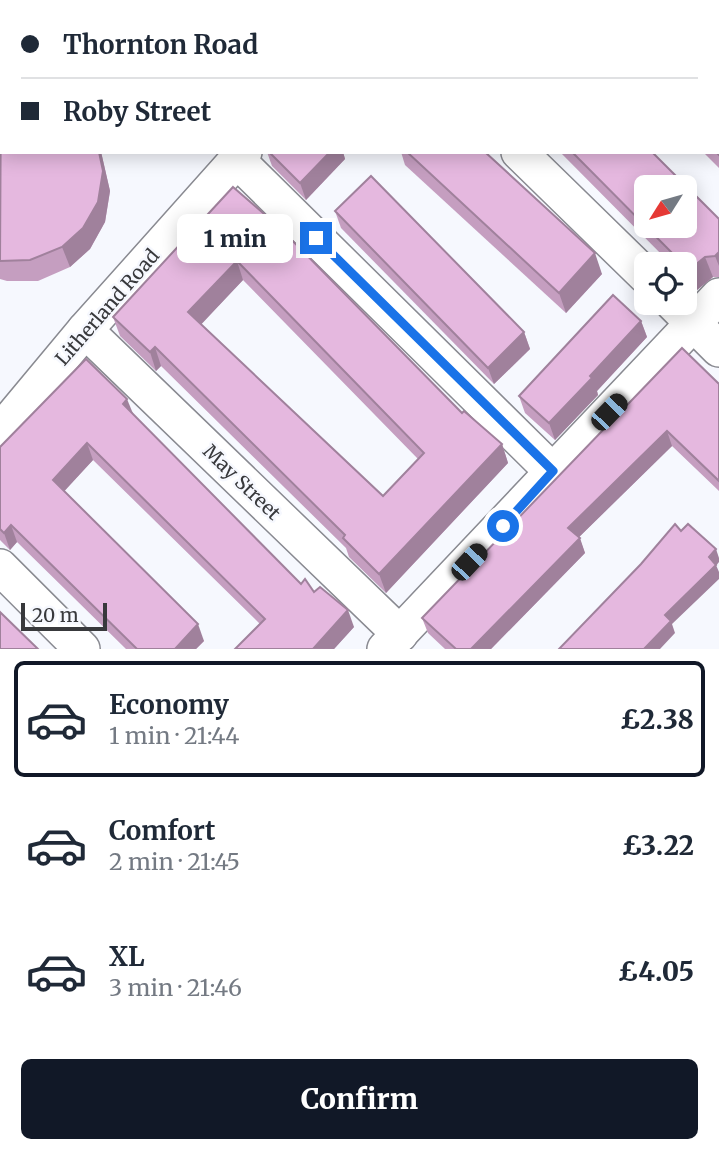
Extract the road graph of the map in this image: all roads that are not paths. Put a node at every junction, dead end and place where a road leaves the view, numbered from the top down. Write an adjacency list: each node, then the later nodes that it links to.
1 (521, 154): 3 (street)
2 (240, 156): 8 (street, Litherland Road); 11 (street)
3 (634, 264)
4 (719, 296): 5 (street)
5 (697, 306)
6 (681, 315): 11 (street)
7 (685, 315): 9 (street)
8 (85, 330): 10 (street, Litherland Road); 13 (street, May Street)
9 (719, 349)
10 (0, 432)
11 (553, 471): 13 (street)
12 (0, 567): 14 (street)
13 (392, 642)
14 (82, 649)

